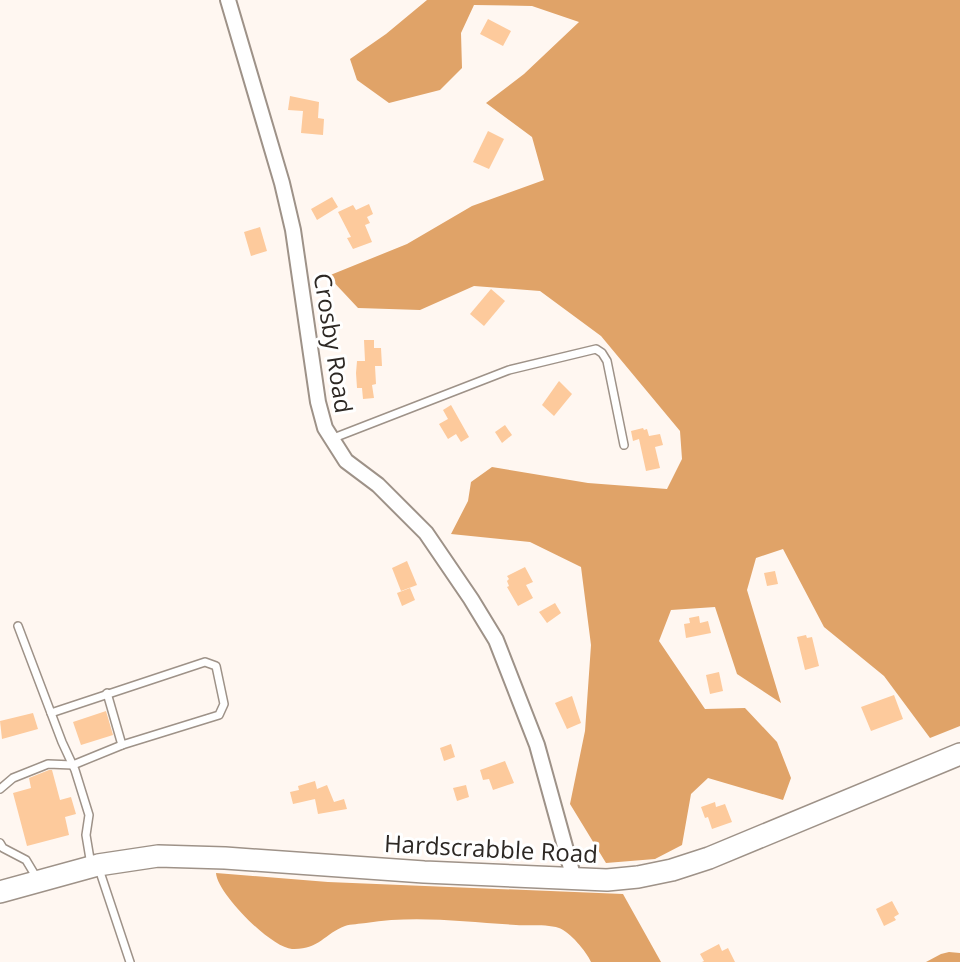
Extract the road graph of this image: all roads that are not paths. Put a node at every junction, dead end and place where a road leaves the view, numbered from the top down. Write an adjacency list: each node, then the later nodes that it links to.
1 (228, 0): 2 (street, Crosby Road)
2 (331, 439): 3 (lane); 13 (street, Crosby Road)
3 (624, 445)
4 (18, 626): 6 (lane)
5 (107, 693): 6 (lane); 7 (lane); 7 (lane)
6 (51, 713): 9 (lane)
7 (122, 744): 9 (lane)
8 (960, 754): 13 (street, Hardscrabble Road)
9 (73, 765): 10 (lane); 12 (lane)
10 (0, 789)
11 (0, 843): 14 (lane)
12 (94, 865): 13 (street, Hardscrabble Road); 14 (street, Hardscrabble Road); 16 (lane)
13 (574, 879)
14 (38, 880): 15 (street, Hardscrabble Road)
15 (0, 892)
16 (130, 962)

